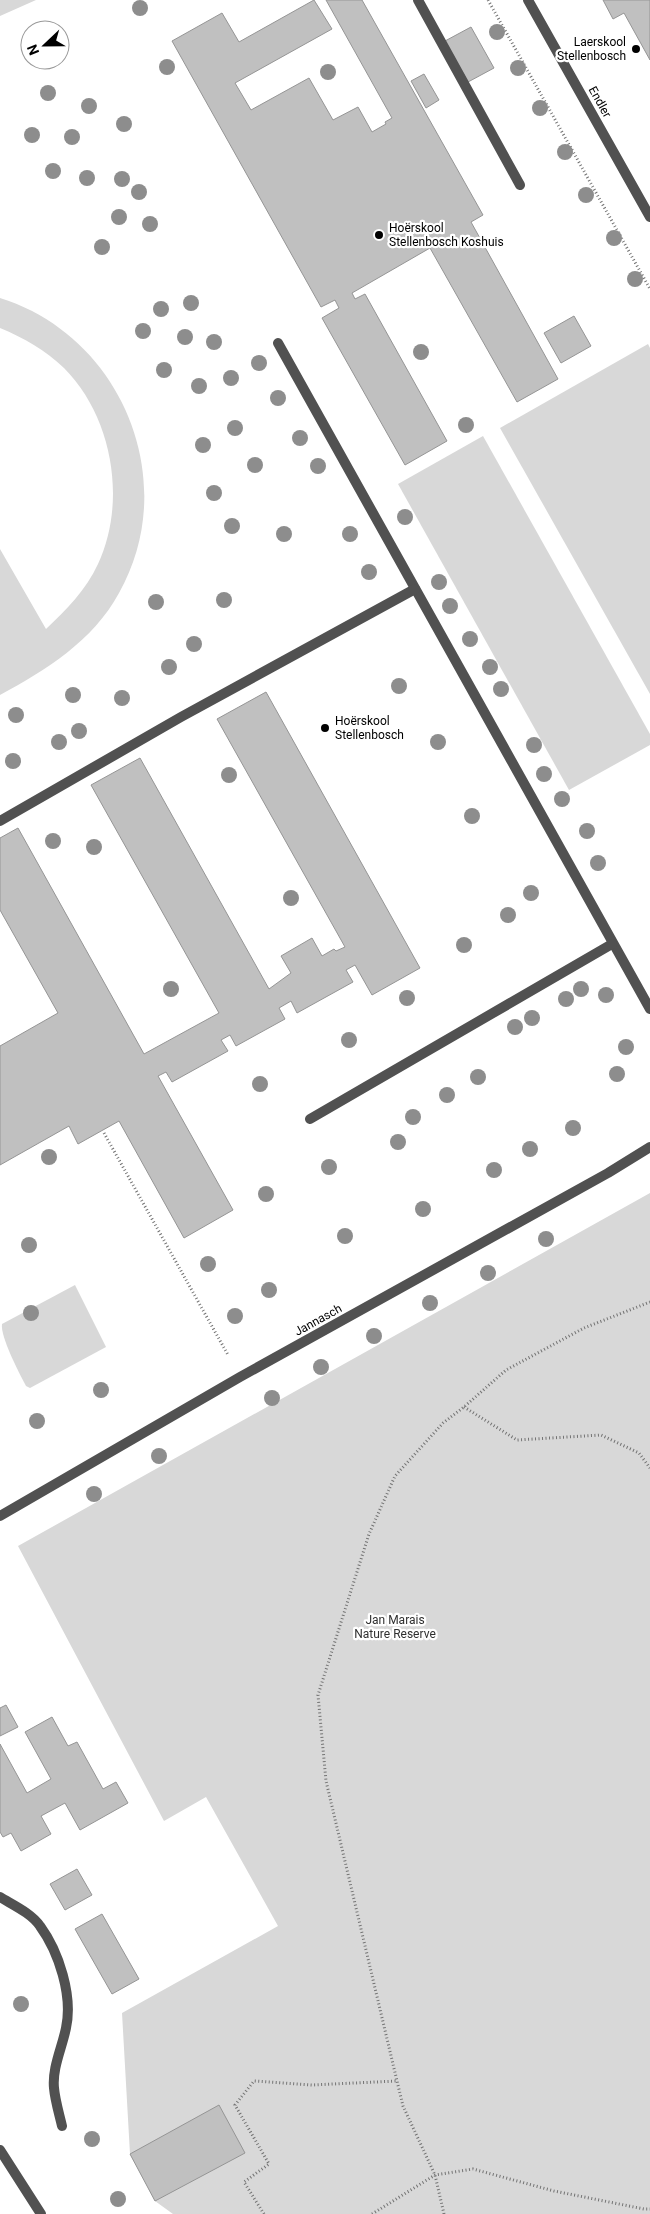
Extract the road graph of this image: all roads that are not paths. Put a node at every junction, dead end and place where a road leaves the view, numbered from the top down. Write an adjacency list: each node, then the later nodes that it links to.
1 (418, 0): 3 (street)
2 (528, 0): 4 (street, Endler)
3 (520, 185)
4 (650, 217)
5 (278, 343): 6 (street)
6 (416, 589): 7 (street); 8 (street)
7 (0, 822)
8 (612, 944): 9 (street); 10 (street)
9 (650, 1008)
10 (310, 1118)
11 (650, 1147): 12 (street, Jannasch)
12 (0, 1516)
13 (0, 1897): 14 (street)
14 (62, 2126)
15 (0, 2150): 16 (street)
16 (41, 2214)

